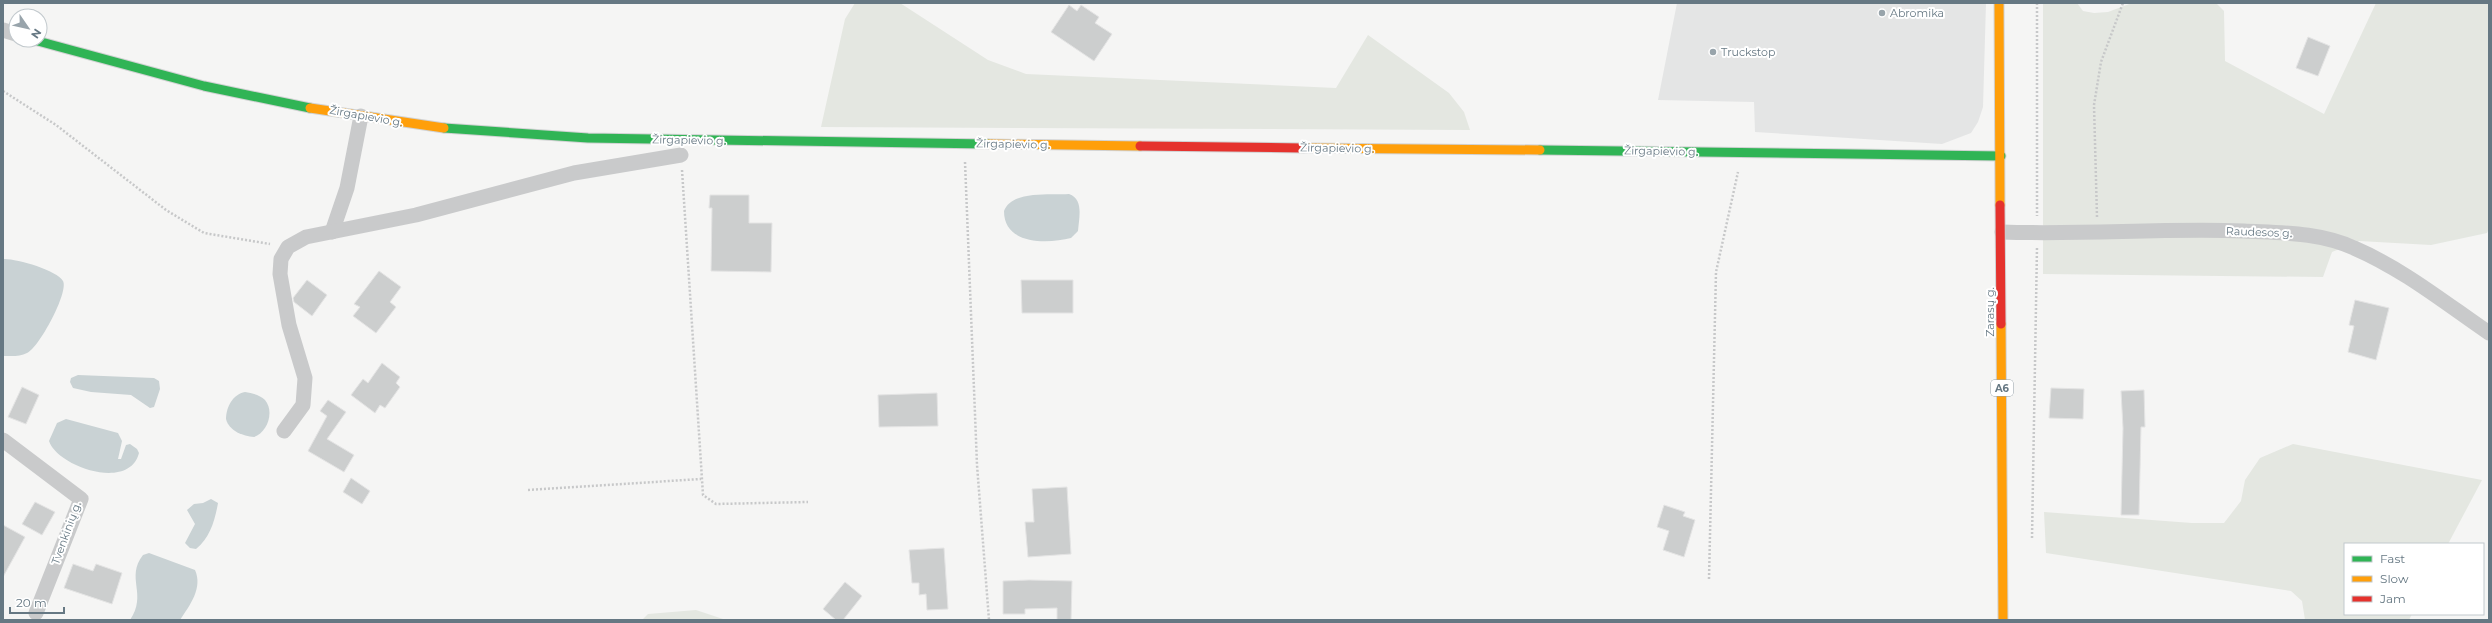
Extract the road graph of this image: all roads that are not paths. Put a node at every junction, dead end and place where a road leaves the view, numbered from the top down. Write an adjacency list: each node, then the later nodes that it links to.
1 (1999, 3): 5 (main road, Zarasų g. / A6)
2 (48, 44): 3 (main road, Žirgapievio g.)
3 (361, 116): 5 (main road, Žirgapievio g.); 6 (street)
4 (681, 155): 6 (street)
5 (2001, 156): 7 (main road, Zarasų g. / A6)
6 (332, 232): 9 (street)
7 (2002, 232): 8 (street, Raudesos g.); 12 (main road, Zarasų g. / A6)
8 (2489, 333)
9 (284, 431)
10 (3, 440): 11 (street, Tvenkinių g.)
11 (36, 613)
12 (2003, 620)

